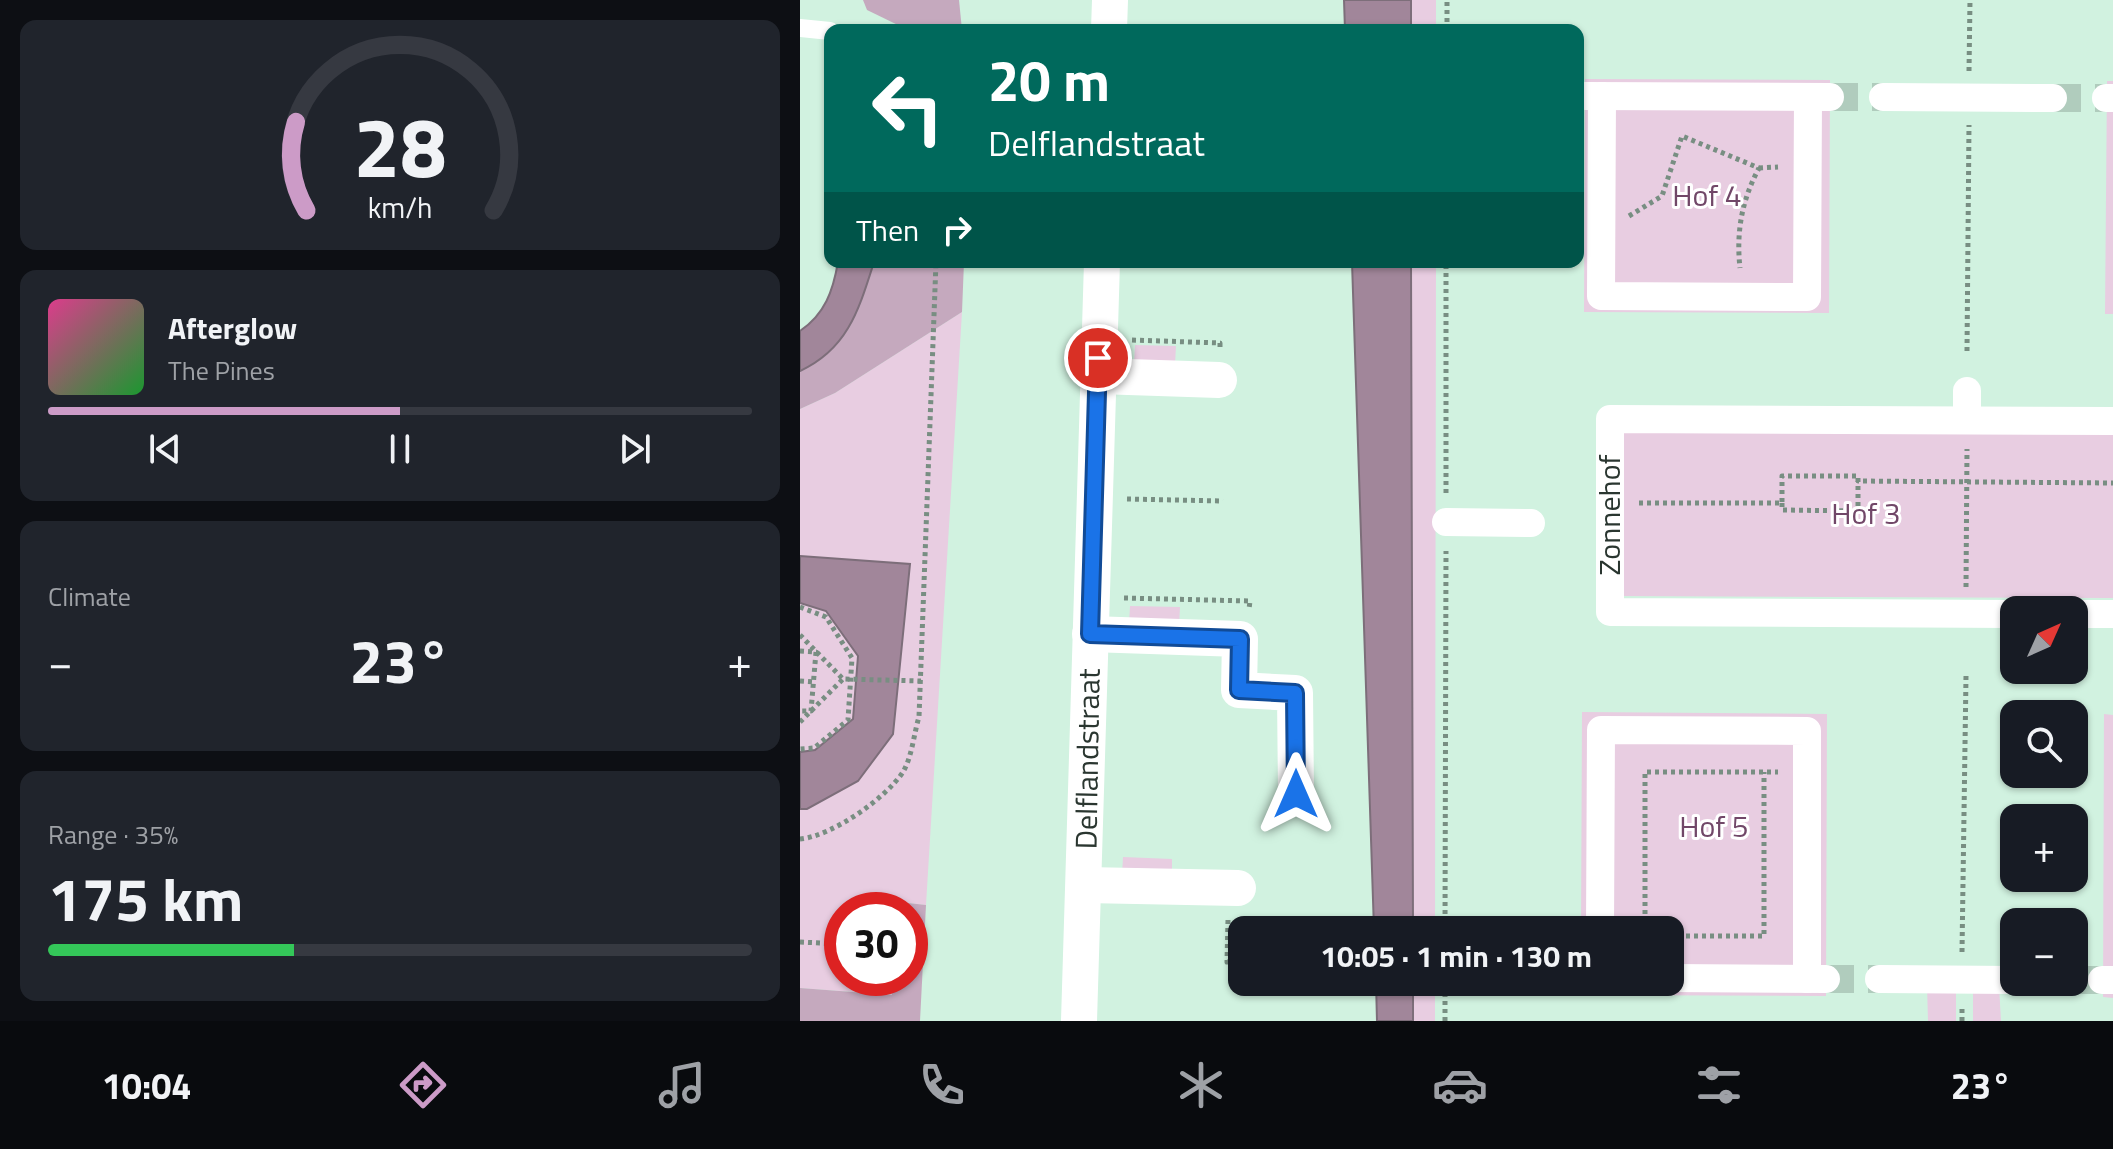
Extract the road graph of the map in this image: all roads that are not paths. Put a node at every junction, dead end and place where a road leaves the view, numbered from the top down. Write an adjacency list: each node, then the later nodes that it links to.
1 (1110, 0): 2 (street)
2 (1109, 24)
3 (800, 28): 4 (lane)
4 (824, 30)
5 (1883, 97): 6 (street)
6 (2053, 98)
7 (1102, 268): 9 (street, Delflandstraat)
8 (1744, 296): 8 (street)
9 (1098, 376): 10 (street); 19 (street, Delflandstraat)
10 (1219, 380)
11 (1967, 391): 12 (street)
12 (1967, 420): 13 (street, Zonnehof); 18 (street, Zonnehof)
13 (2113, 421)
14 (1446, 522): 15 (street)
15 (1531, 523)
16 (2088, 614): 17 (street)
17 (2113, 614)
18 (2000, 617)
19 (1090, 634): 20 (street, Delflandstraat); 21 (street, Delflandstraat)
20 (1296, 794)
21 (1085, 885): 22 (street, Delflandstraat); 27 (street, Delflandstraat)
22 (1238, 888)
23 (1600, 916): 24 (street)
24 (1684, 978)
25 (1879, 979): 26 (street)
26 (2000, 980)
27 (1079, 1021)

